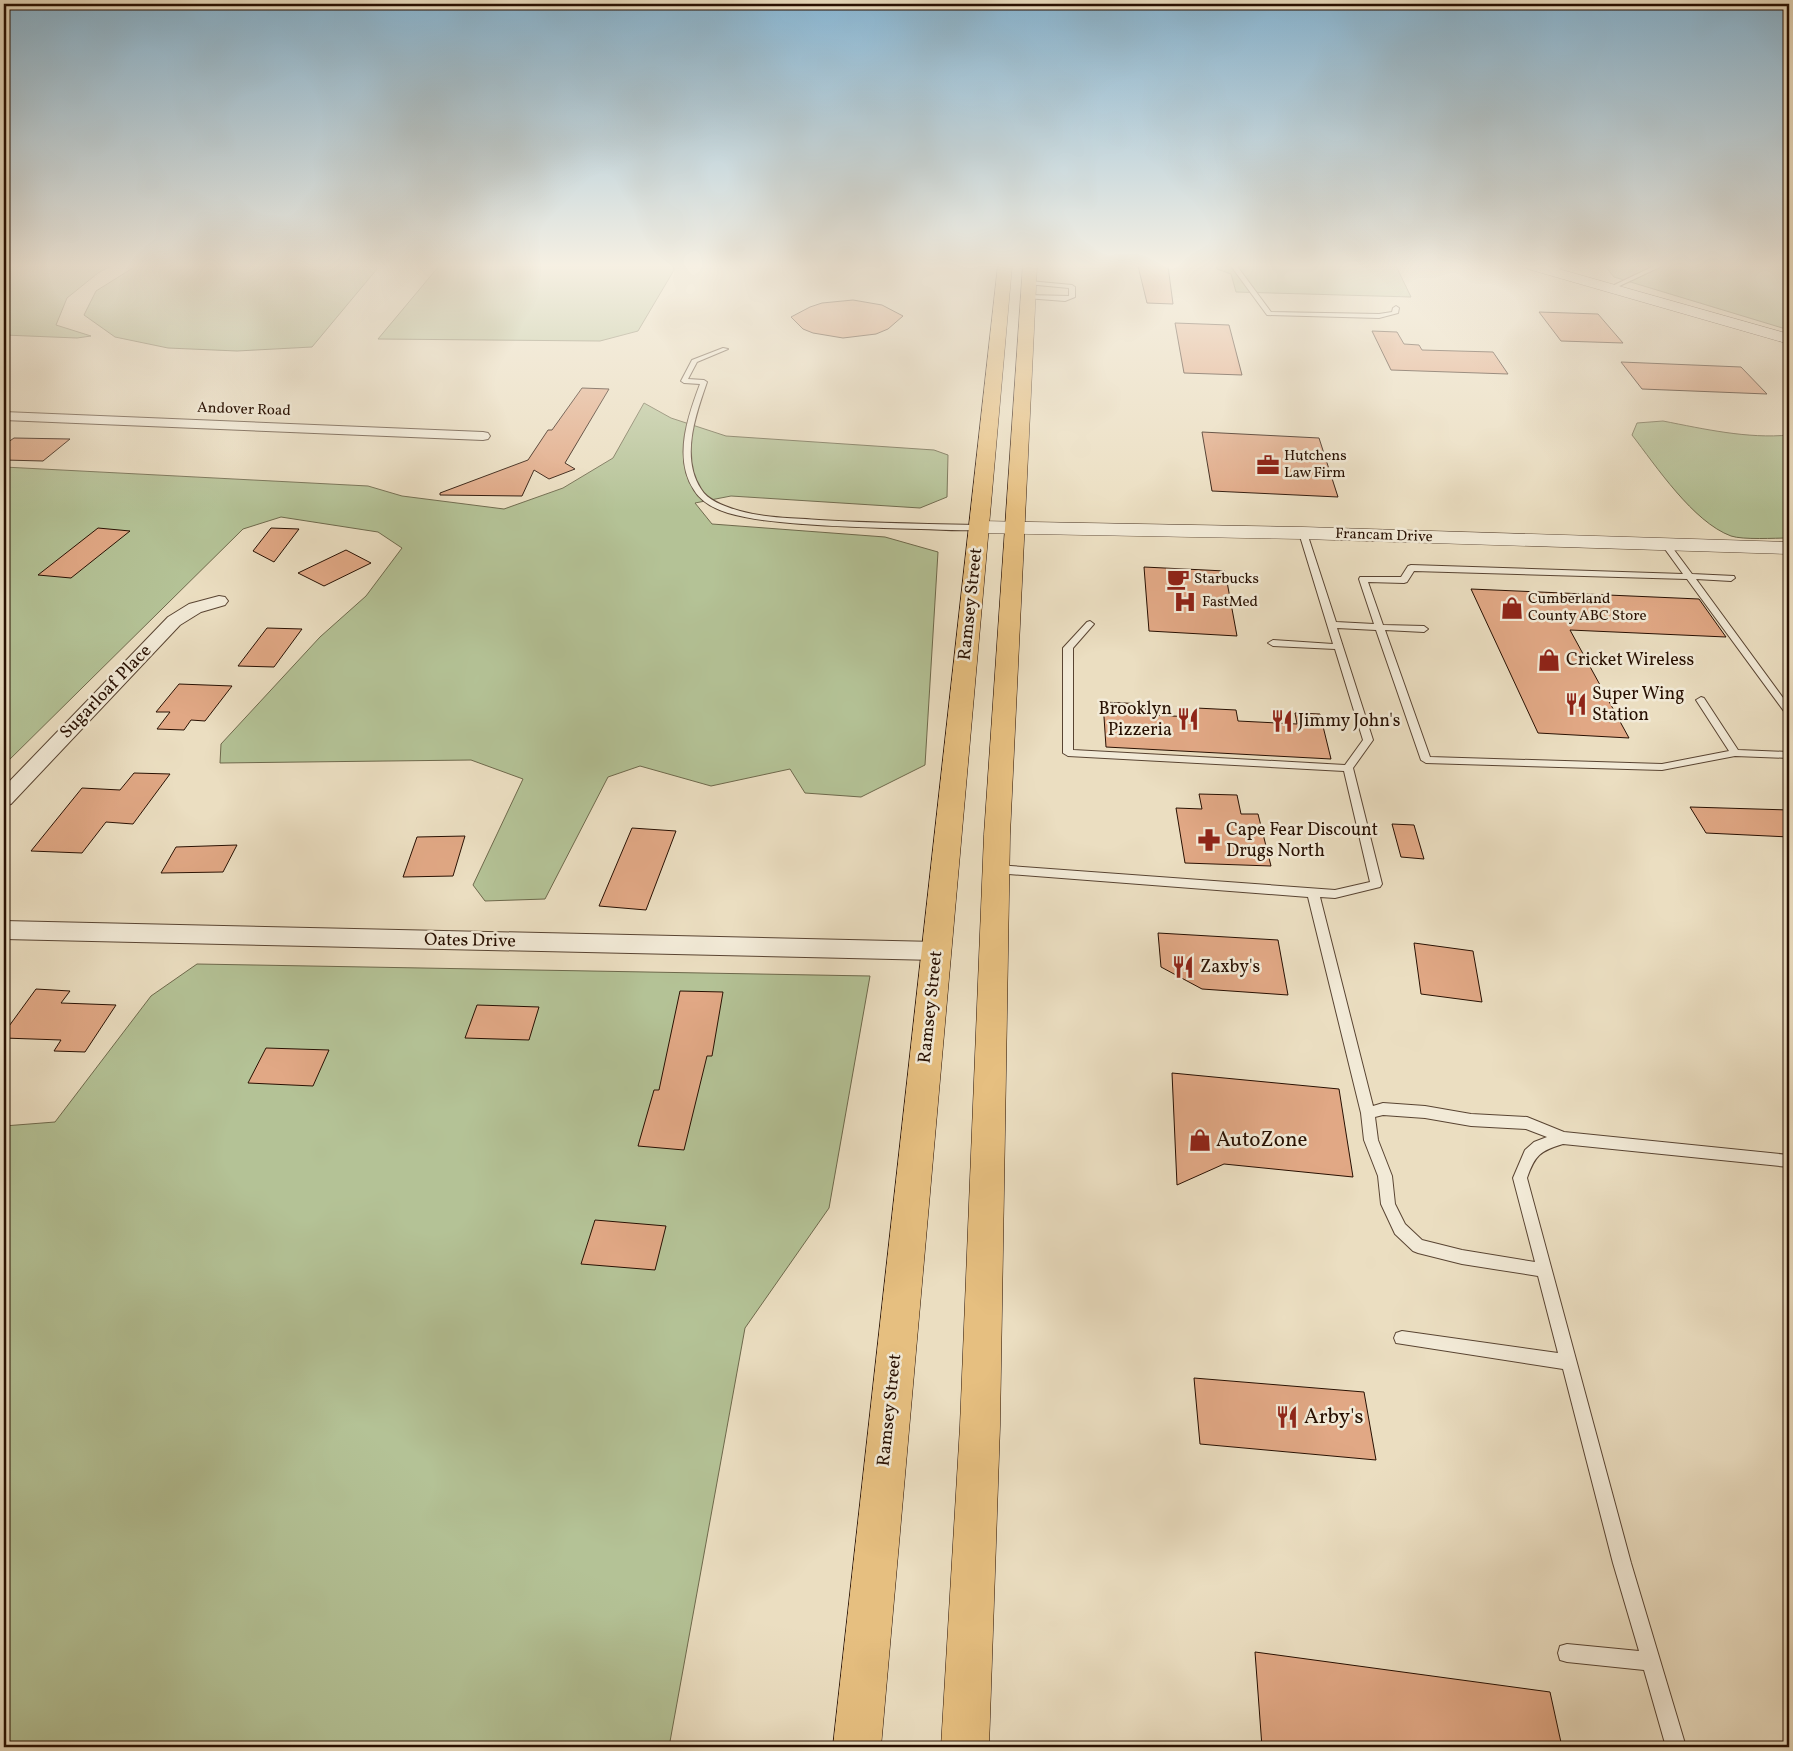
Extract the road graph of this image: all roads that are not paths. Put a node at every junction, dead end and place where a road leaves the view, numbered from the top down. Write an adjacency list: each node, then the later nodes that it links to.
1 (997, 348): 6 (main road, Ramsey Street)
2 (1026, 348): 7 (main road, Ramsey Street)
3 (725, 349): 6 (lane)
4 (4, 416): 5 (street, Andover Road)
5 (483, 436)
6 (979, 527): 7 (street, Francam Drive); 29 (main road, Ramsey Street)
7 (1015, 527): 8 (street, Francam Drive); 26 (main road, Ramsey Street)
8 (1303, 533): 9 (street, Francam Drive); 15 (lane)
9 (1666, 545): 10 (street, Francam Drive); 11 (lane)
10 (1789, 548)
11 (1690, 577): 12 (lane); 16 (lane); 21 (lane)
12 (1731, 578)
13 (219, 601): 25 (street, Sugarloaf Place)
14 (1090, 624): 24 (lane)
15 (1333, 625): 16 (lane); 19 (lane)
16 (1380, 627): 17 (lane); 22 (lane)
17 (1424, 629)
18 (1273, 643): 19 (lane)
19 (1340, 647): 24 (lane)
20 (1701, 700): 22 (lane)
21 (1789, 712)
22 (1735, 753): 23 (lane)
23 (1789, 755)
24 (1348, 768): 27 (lane)
25 (4, 799)
26 (996, 869): 27 (lane); 39 (main road, Ramsey Street)
27 (1313, 893): 30 (lane)
28 (4, 930): 29 (street, Oates Drive)
29 (936, 951): 38 (main road, Ramsey Street)
30 (1368, 1113): 31 (lane); 33 (lane)
31 (1563, 1138): 32 (lane); 33 (lane)
32 (1789, 1161)
33 (1544, 1270): 35 (lane)
34 (1402, 1338): 35 (lane)
35 (1568, 1362): 37 (lane)
36 (1567, 1654): 37 (lane)
37 (1652, 1662): 40 (lane)
38 (857, 1747)
39 (965, 1747)
40 (1676, 1747)

